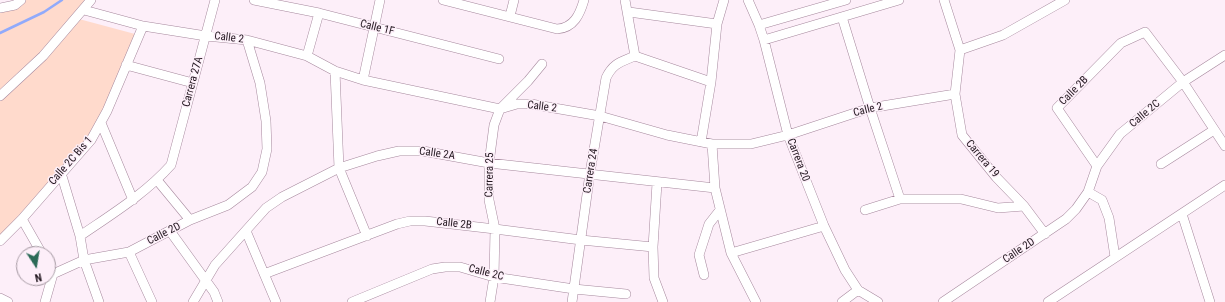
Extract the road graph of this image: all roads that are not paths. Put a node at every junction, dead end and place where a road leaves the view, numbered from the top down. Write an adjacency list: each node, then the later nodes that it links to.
1 (21, 0): 16 (street)
2 (91, 0): 17 (street)
3 (215, 0): 26 (street, Carrera 27A)
4 (254, 0): 19 (street, Calle 1F)
5 (380, 0): 25 (street)
6 (443, 0): 20 (street)
7 (514, 0): 20 (street)
8 (584, 0): 20 (street)
9 (626, 0): 18 (street)
10 (724, 0): 22 (street)
11 (748, 0): 23 (street, Carrera 20)
12 (899, 0): 21 (street)
13 (944, 0): 29 (street, Carrera 19)
14 (1065, 0): 29 (street)
15 (840, 1): 23 (street)
16 (0, 8)
17 (84, 10): 24 (street, Calle 2); 42 (street)
18 (628, 12): 22 (street); 32 (street)
19 (319, 13): 25 (street, Calle 1F); 31 (street)
20 (510, 16)
21 (842, 17): 28 (street); 43 (street)
22 (717, 24): 38 (street)
23 (759, 25): 28 (street, Carrera 20)
24 (143, 26): 26 (street, Calle 2); 35 (street, Calle 2C Bis 1)
25 (374, 27): 33 (street, Calle 1F); 37 (street)
26 (206, 36): 27 (street, Calle 2); 40 (street, Carrera 27A)
27 (247, 40): 31 (street, Calle 2); 70 (street, Calle 2D)
28 (764, 40): 48 (street, Carrera 20)
29 (960, 50): 41 (street, Carrera 19)
30 (1225, 55): 39 (street, Calle 2C)
31 (307, 56): 36 (street, Calle 2)
32 (635, 56): 38 (street); 45 (street, Carrera 24)
33 (499, 59)
34 (542, 64): 44 (street, Carrera 25)
35 (126, 65): 40 (street); 46 (street, Calle 2C Bis 1)
36 (335, 71): 37 (street, Calle 2); 55 (street)
37 (362, 80): 44 (street, Calle 2)
38 (711, 82): 50 (street)
39 (1183, 82): 47 (street); 54 (street, Calle 2C); 54 (street, Calle 2B)
40 (193, 83): 58 (street, Carrera 27A)
41 (955, 94): 43 (street, Calle 2); 65 (street, Carrera 19)
42 (0, 96)
43 (870, 108): 48 (street, Calle 2); 63 (street)
44 (500, 109): 45 (street, Calle 2); 52 (street, Carrera 25)
45 (600, 116): 50 (street, Calle 2); 57 (street, Carrera 24)
46 (101, 123): 56 (street, Calle 2C Bis 1); 64 (street)
47 (1214, 130): 49 (street); 53 (street)
48 (788, 135): 51 (street, Calle 2); 71 (street, Carrera 20)
49 (1224, 141)
50 (701, 142): 51 (street, Calle 2)
51 (712, 144): 61 (street)
52 (489, 163): 55 (street, Calle 2A); 57 (street, Calle 2A); 72 (street, Carrera 25)
53 (1161, 164)
54 (1097, 166): 62 (street, Calle 2C)
55 (340, 168): 74 (street, Calle 2A); 77 (street)
56 (61, 173): 69 (street, Calle 2C Bis 1); 76 (street)
57 (590, 173): 59 (street, Calle 2A); 78 (street, Carrera 24)
58 (157, 180): 64 (street); 70 (street)
59 (657, 182): 61 (street, Calle 2A); 81 (street)
60 (1225, 186): 68 (street)
61 (715, 188): 66 (street)
62 (1088, 192): 75 (street, Calle 2D); 84 (street)
63 (900, 198): 65 (street); 67 (street)
64 (133, 200): 76 (street)
65 (1024, 206): 75 (street, Carrera 19)
66 (720, 210): 83 (street); 88 (street)
67 (865, 210)
68 (1182, 214): 84 (street); 112 (street)
69 (22, 219): 79 (street, Calle 2C Bis 1); 80 (street)
70 (190, 220): 73 (street, Calle 2D)
71 (824, 226): 83 (street); 93 (street, Carrera 20)
72 (495, 228): 77 (street, Calle 2B); 78 (street, Calle 2B); 89 (street, Carrera 25)
73 (170, 231): 82 (street, Calle 2D); 90 (street)
74 (246, 231): 87 (street); 90 (street, Calle 2A)
75 (1045, 234): 111 (street, Calle 2D)
76 (80, 236): 85 (street)
77 (367, 236): 87 (street, Calle 2B)
78 (581, 240): 81 (street, Calle 2B); 92 (street, Carrera 24)
79 (0, 241)
80 (37, 246)
81 (653, 246): 107 (street)
82 (129, 252): 85 (street, Calle 2D); 100 (street)
83 (731, 253): 108 (street)
84 (1115, 256): 96 (street)
85 (84, 260): 86 (street, Calle 2D); 99 (street)
86 (56, 273)
87 (264, 274): 103 (street)
88 (704, 275)
89 (494, 277): 92 (street, Calle 2C); 104 (street, Calle 2C); 105 (street, Carrera 25)
90 (205, 281): 101 (street, Calle 2A); 102 (street)
91 (50, 286): 98 (street)
92 (574, 289): 94 (street, Calle 2C); 106 (street, Carrera 24)
93 (858, 290): 109 (street); 110 (street, Carrera 20)
94 (626, 294)
95 (0, 298): 97 (street)
96 (1051, 301)
97 (7, 302)
98 (45, 302)
99 (99, 302)
100 (152, 302)
101 (193, 302)
102 (218, 302)
103 (276, 302)
104 (352, 302)
105 (490, 302)
106 (572, 302)
107 (663, 302)
108 (756, 302)
109 (842, 302)
110 (878, 302)
111 (943, 302)
112 (1210, 302)

